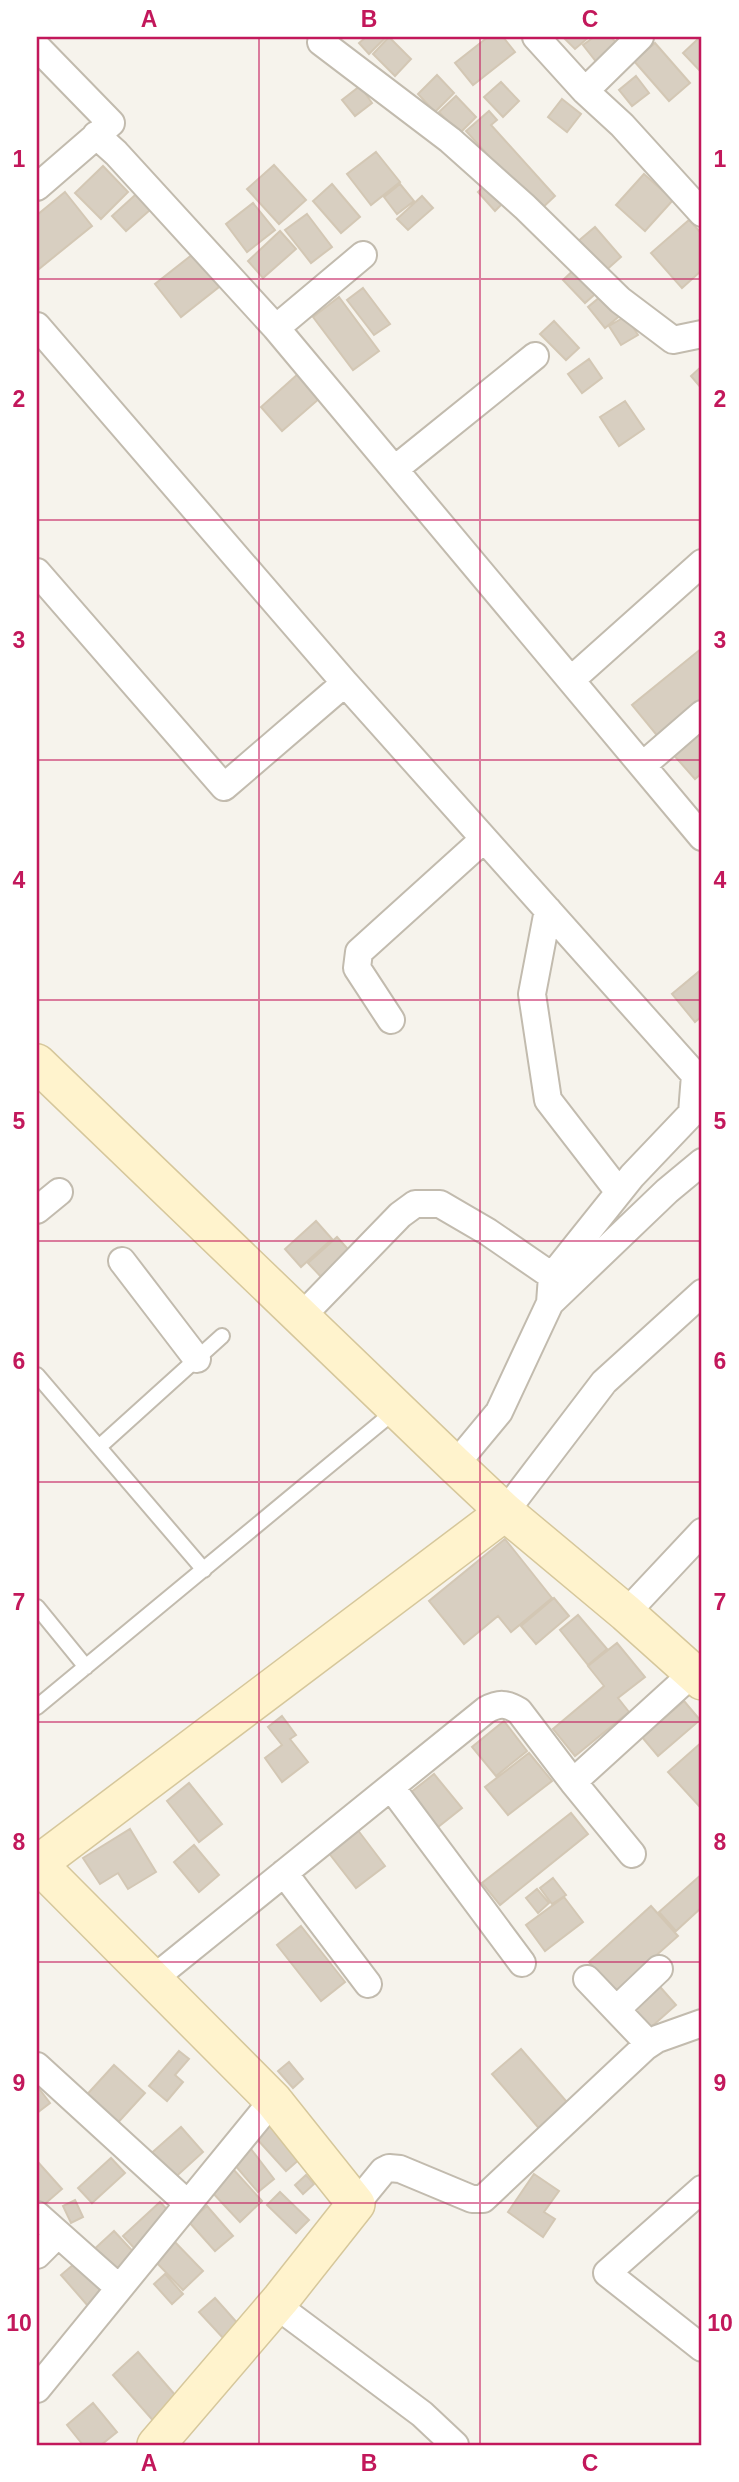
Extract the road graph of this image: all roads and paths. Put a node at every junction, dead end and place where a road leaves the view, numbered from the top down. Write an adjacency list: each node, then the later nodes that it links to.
1 (536, 37): 5 (street)
2 (640, 37): 5 (street)
3 (321, 43): 12 (street)
4 (37, 47): 6 (street)
5 (585, 91): 8 (street)
6 (96, 135): 7 (street); 11 (street)
7 (37, 187)
8 (702, 213)
9 (363, 255): 11 (street)
10 (37, 326): 18 (street)
11 (276, 328): 14 (street)
12 (702, 334)
13 (535, 356): 14 (street)
14 (394, 469): 17 (street)
15 (702, 563): 17 (street)
16 (37, 572): 18 (street)
17 (571, 680): 20 (street)
18 (345, 683): 23 (street)
19 (702, 714): 20 (street)
20 (643, 765): 21 (street)
21 (693, 806): 22 (street)
22 (702, 837)
23 (484, 839): 24 (street); 25 (street)
24 (548, 910): 29 (street); 29 (street)
25 (391, 1020)
26 (37, 1063): 35 (street)
27 (702, 1162): 34 (street)
28 (59, 1192): 30 (street)
29 (619, 1192): 32 (street)
30 (37, 1210)
31 (122, 1261): 37 (street)
32 (552, 1276): 34 (street); 35 (street)
33 (702, 1293): 42 (street)
34 (550, 1303): 41 (street)
35 (300, 1318): 39 (street)
36 (222, 1336): 37 (lane)
37 (197, 1359): 40 (lane)
38 (37, 1375): 40 (lane)
39 (396, 1410): 41 (street); 44 (lane)
40 (99, 1447): 44 (lane)
41 (455, 1465): 42 (street)
42 (505, 1512): 46 (street); 53 (street)
43 (702, 1532): 46 (street)
44 (204, 1570): 47 (lane)
45 (37, 1607): 47 (lane)
46 (626, 1613): 48 (street)
47 (86, 1667): 49 (lane)
48 (697, 1677): 50 (street)
49 (37, 1707)
50 (573, 1782): 51 (street); 52 (street)
51 (391, 1787): 54 (street); 55 (street)
52 (632, 1854)
53 (37, 1865): 57 (street)
54 (284, 1873): 57 (street); 59 (street)
55 (522, 1963)
56 (659, 1969): 60 (street)
57 (153, 1979): 64 (street)
58 (587, 1979): 60 (street)
59 (368, 1984)
60 (617, 2010): 62 (street)
61 (702, 2023): 62 (street)
62 (649, 2044): 67 (street)
63 (37, 2066): 66 (street)
64 (273, 2100): 66 (street); 67 (street)
65 (702, 2189): 73 (street)
66 (188, 2204): 71 (street)
67 (356, 2204): 72 (street)
68 (37, 2215): 69 (street)
69 (58, 2234): 70 (street); 71 (street)
70 (37, 2255)
71 (118, 2288): 74 (street)
72 (276, 2305): 75 (street); 76 (street)
73 (702, 2348)
74 (37, 2389)
75 (156, 2445)
76 (454, 2445)

